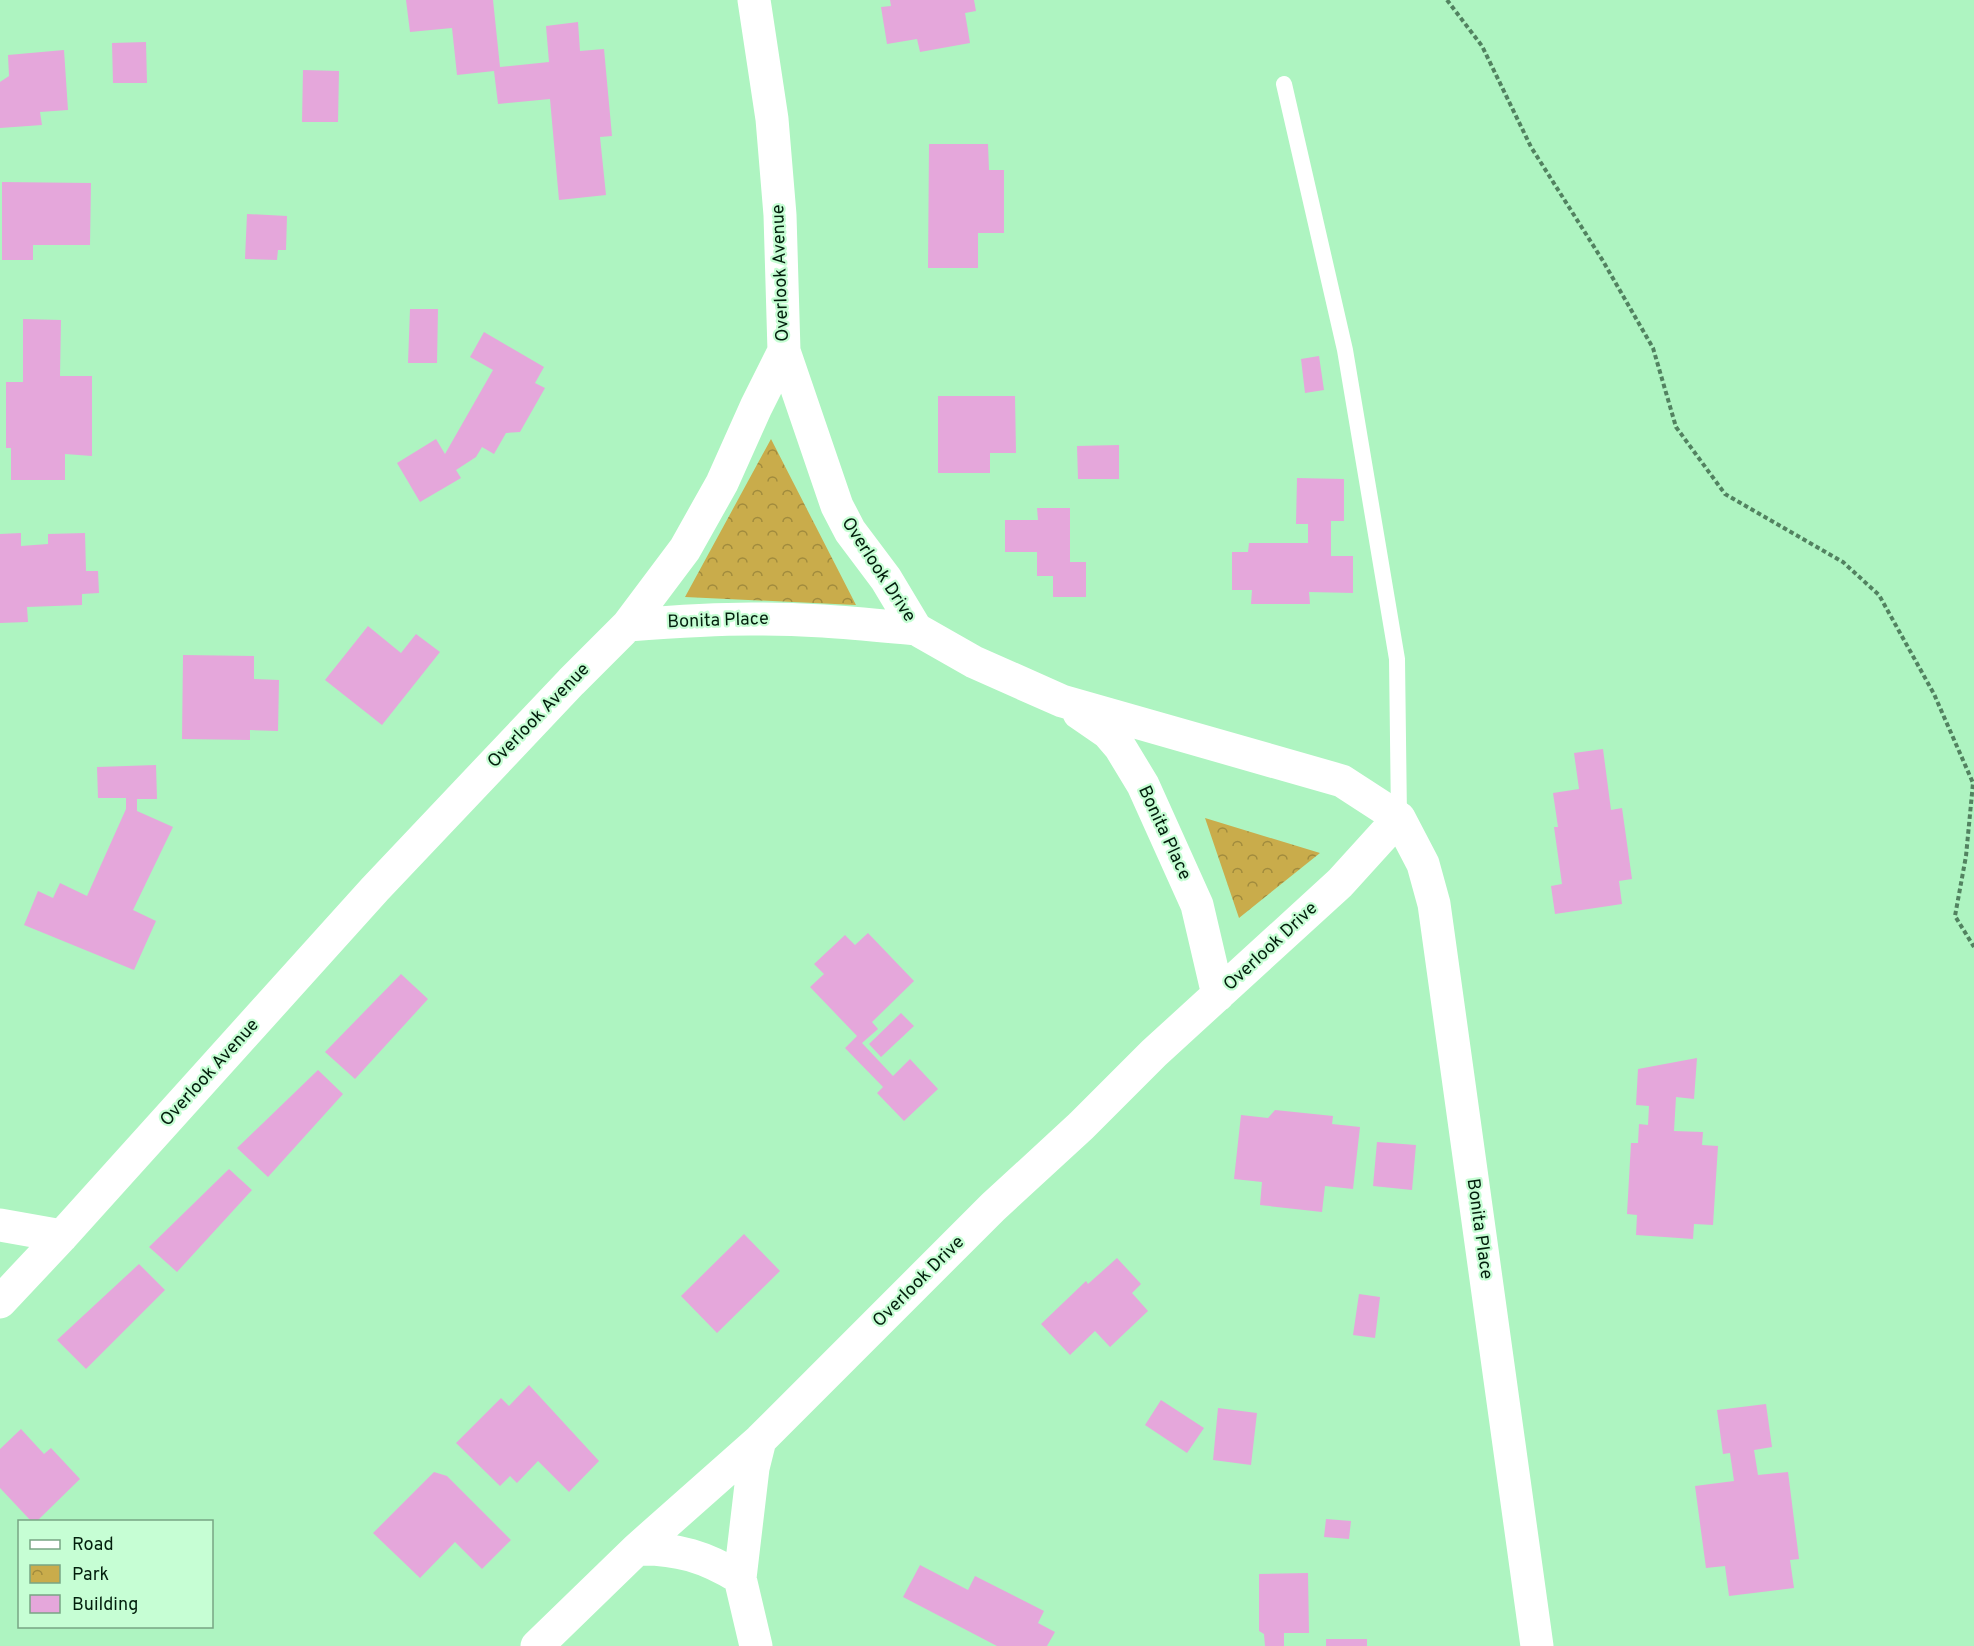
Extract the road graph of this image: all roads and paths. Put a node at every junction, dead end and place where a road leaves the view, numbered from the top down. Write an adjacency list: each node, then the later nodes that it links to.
1 (754, 0): 4 (street, Overlook Avenue)
2 (1447, 0): 9 (path)
3 (1284, 84): 8 (lane)
4 (784, 351): 5 (street, Overlook Avenue); 6 (street, Overlook Drive)
5 (628, 625): 6 (street, Bonita Place); 12 (street, Overlook Avenue)
6 (916, 629): 7 (street, Overlook Drive)
7 (1062, 701): 8 (street, Overlook Drive); 10 (street, Bonita Place)
8 (1399, 818): 10 (street, Overlook Drive); 19 (street, Bonita Place)
9 (1974, 947)
10 (1218, 995): 14 (street, Overlook Drive)
11 (0, 1225): 12 (street)
12 (62, 1236): 13 (street, Overlook Avenue)
13 (0, 1302)
14 (760, 1440): 15 (street, Overlook Drive); 16 (street)
15 (637, 1549): 16 (street); 17 (street, Overlook Drive)
16 (740, 1578): 18 (street)
17 (537, 1646)
18 (756, 1646)
19 (1537, 1646)

